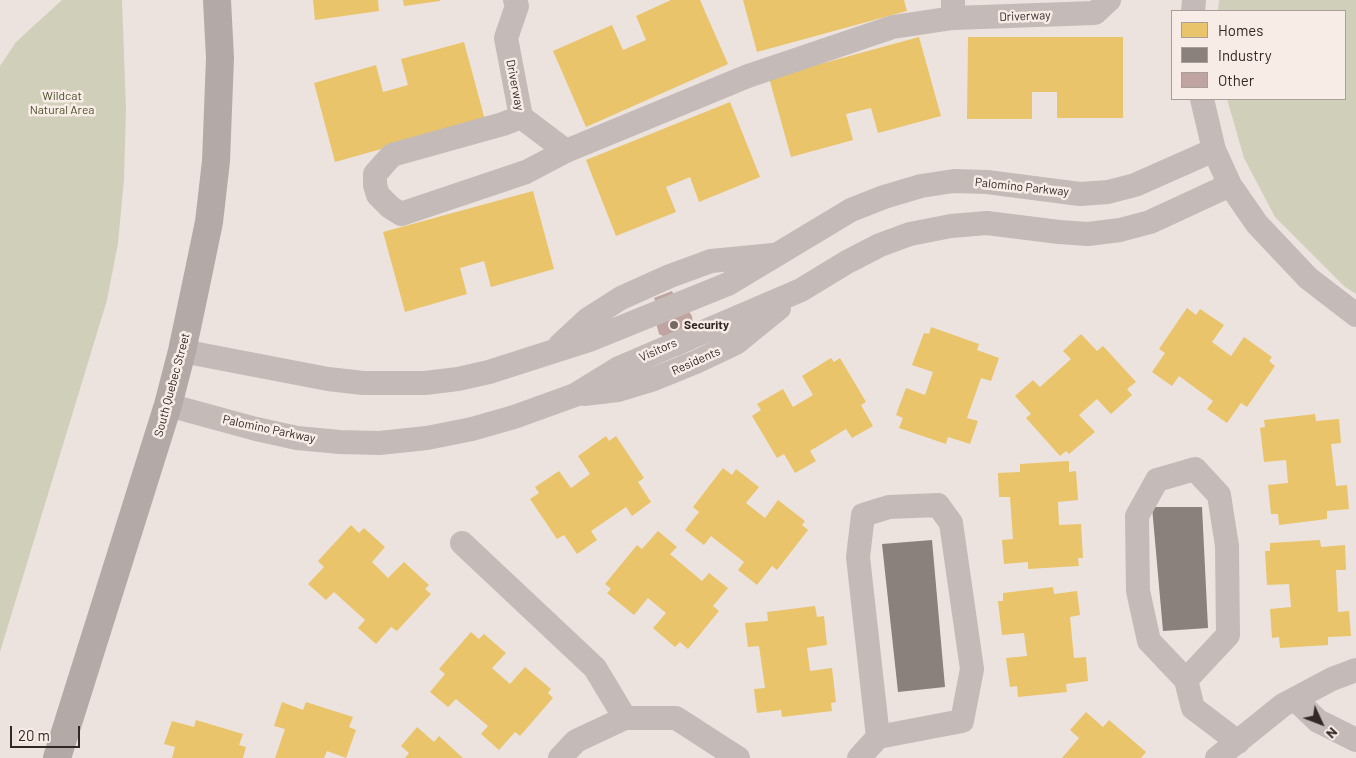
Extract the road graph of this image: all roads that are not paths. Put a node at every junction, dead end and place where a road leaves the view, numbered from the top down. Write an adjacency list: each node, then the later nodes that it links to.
1 (217, 0): 11 (main road, South Quebec Street)
2 (515, 0): 6 (street, Driverway)
3 (1109, 0): 4 (street, Driverway)
4 (953, 9): 8 (street, Driverway)
5 (1202, 100): 7 (street)
6 (521, 117): 8 (street, Driverway); 8 (street, Driverway)
7 (1214, 150): 9 (street); 11 (street, Palomino Parkway)
8 (566, 151)
9 (1230, 185): 10 (street); 12 (street, Visitors)
10 (1356, 315)
11 (182, 351): 13 (main road, South Quebec Street)
12 (575, 395): 13 (street, Palomino Parkway)
13 (168, 405): 22 (main road, South Quebec Street)
14 (462, 543): 18 (street)
15 (1356, 670): 17 (street)
16 (1186, 680): 16 (street); 21 (street)
17 (1294, 699): 20 (street); 21 (street)
18 (625, 718): 23 (street); 24 (street)
19 (878, 737): 19 (street); 25 (street)
20 (1356, 740)
21 (1238, 742): 26 (street)
22 (57, 758)
23 (560, 758)
24 (738, 758)
25 (859, 758)
26 (1217, 758)

